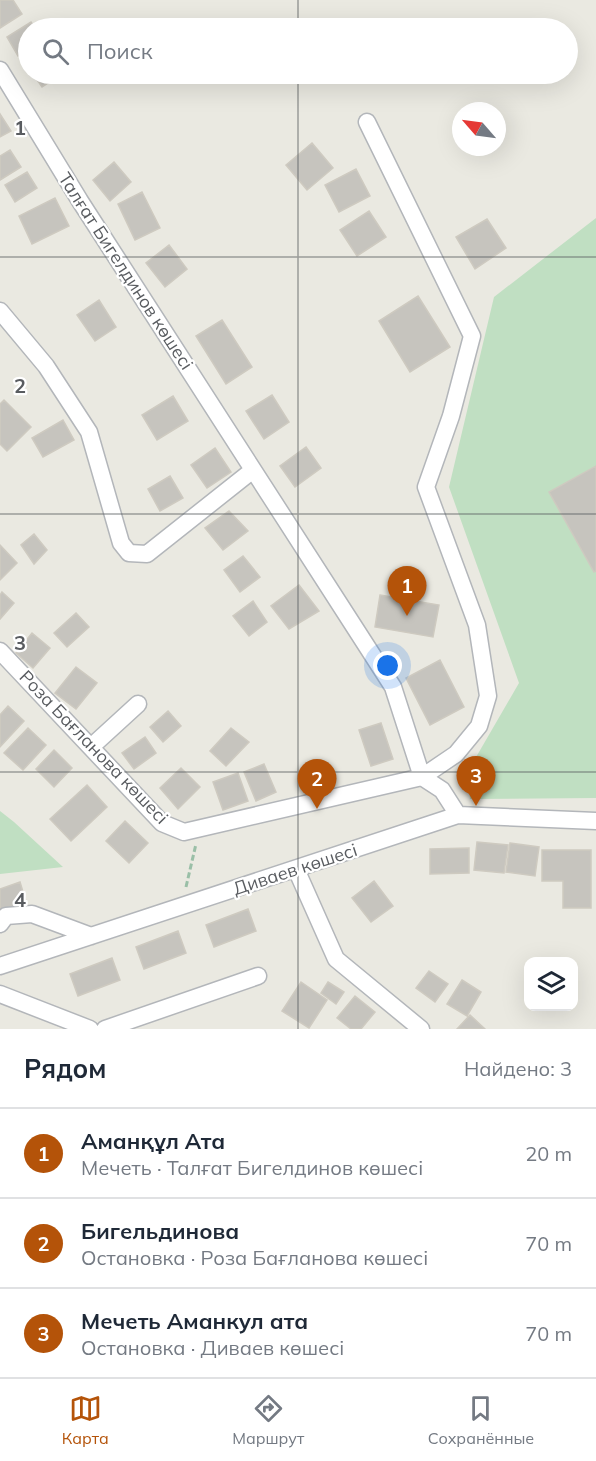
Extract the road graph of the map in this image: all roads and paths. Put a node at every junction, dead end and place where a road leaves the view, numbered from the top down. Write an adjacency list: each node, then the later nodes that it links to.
1 (0, 70): 4 (street, Талғат Бигелдинов көшесі)
2 (367, 122): 8 (street)
3 (0, 311): 4 (street)
4 (253, 470): 8 (street, Талғат Бигелдинов көшесі)
5 (0, 651): 7 (street, Роза Бағланова көшесі)
6 (138, 704): 7 (street)
7 (91, 747): 11 (street, Роза Бағланова көшесі)
8 (422, 777): 9 (street); 11 (street, Роза Бағланова көшесі)
9 (458, 815): 10 (street, Диваев көшесі); 12 (street, Диваев көшесі)
10 (596, 821)
11 (200, 828): 13 (path)
12 (296, 868): 13 (street, Диваев көшесі); 21 (street)
13 (181, 906): 15 (street, Диваев көшесі)
14 (0, 924): 15 (street)
15 (91, 936): 16 (street, Диваев көшесі)
16 (0, 966)
17 (258, 976): 20 (street)
18 (0, 994): 19 (street)
19 (90, 1029)
20 (105, 1029)
21 (422, 1029)

